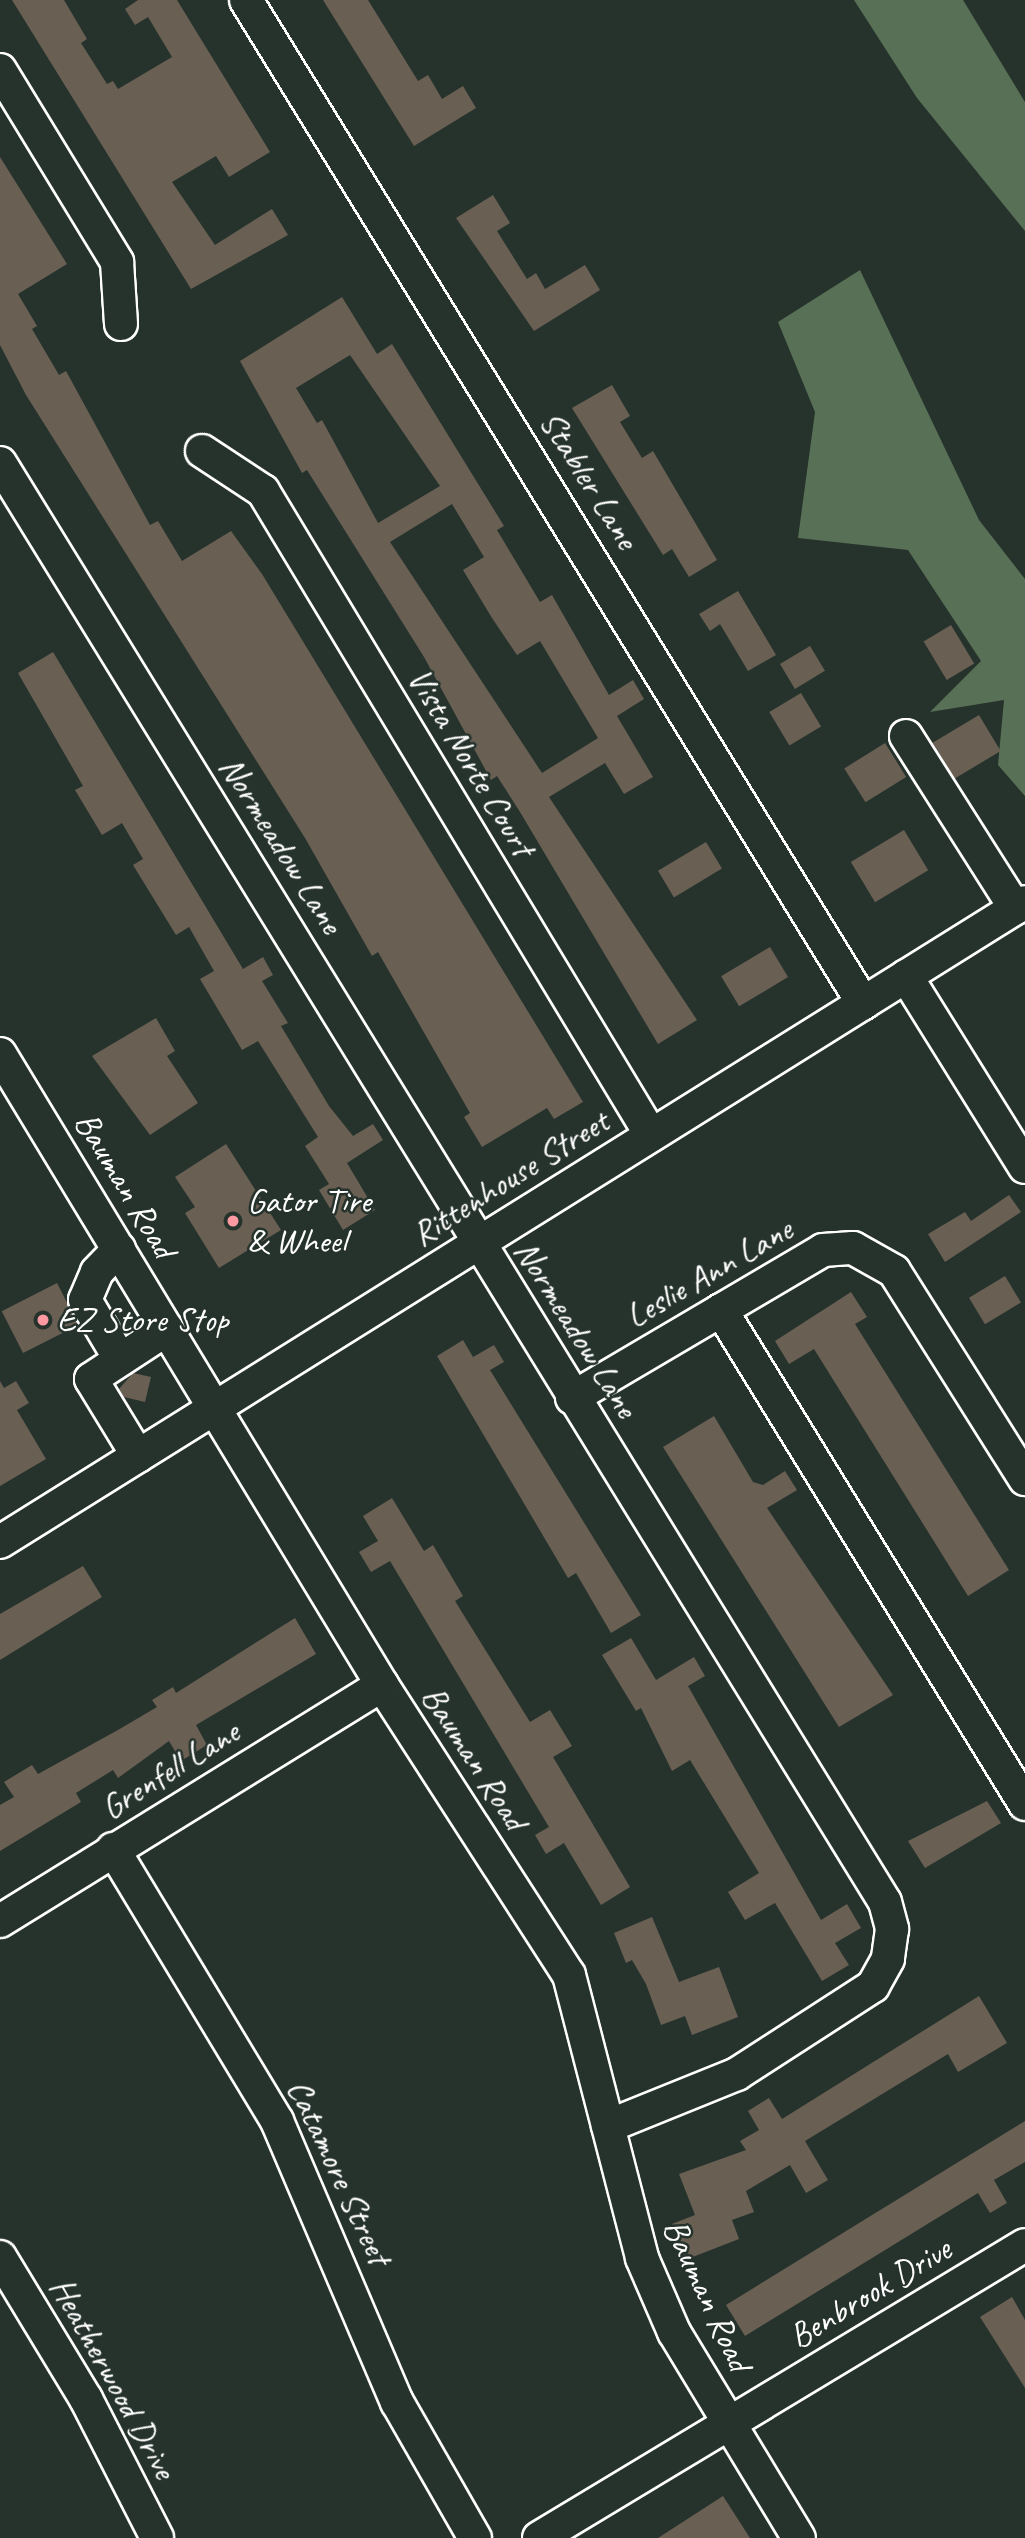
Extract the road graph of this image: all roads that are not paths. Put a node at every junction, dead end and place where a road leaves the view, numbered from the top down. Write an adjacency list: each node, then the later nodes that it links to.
1 (246, 0): 9 (street, Stabler Lane)
2 (0, 70): 3 (street)
3 (121, 324)
4 (202, 451): 11 (street, Vista Norte Court)
5 (0, 463): 13 (street, Normeadow Lane)
6 (906, 736): 7 (street)
7 (1020, 905): 8 (street, Rittenhouse Street)
8 (906, 976): 9 (street, Rittenhouse Street); 12 (street)
9 (863, 1003): 11 (street, Rittenhouse Street)
10 (0, 1054): 14 (street, Bauman Road)
11 (651, 1135): 13 (street, Rittenhouse Street)
12 (1025, 1167)
13 (478, 1243): 18 (street, Normeadow Lane); 19 (street, Rittenhouse Street)
14 (119, 1249): 16 (street, Bauman Road); 17 (street)
15 (721, 1310): 18 (street, Leslie Ann Lane); 21 (street, Leslie Ann Lane); 24 (street)
16 (167, 1329): 17 (street); 19 (street, Bauman Road)
17 (120, 1359): 20 (street)
18 (572, 1398): 27 (street, Normeadow Lane)
19 (214, 1408): 20 (street, Rittenhouse Street); 23 (street, Bauman Road)
20 (138, 1455): 22 (street, Rittenhouse Street)
21 (1025, 1479)
22 (0, 1542)
23 (382, 1685): 25 (street, Grenfell Lane); 27 (street, Bauman Road)
24 (1025, 1804)
25 (113, 1849): 26 (street, Grenfell Lane); 32 (street, Catamore Street)
26 (0, 1921)
27 (608, 2126): 30 (street, Bauman Road)
28 (1025, 2245): 30 (street, Benbrook Drive)
29 (0, 2258): 31 (street, Heatherwood Drive)
30 (727, 2424): 33 (street, Benbrook Drive); 34 (street, Bauman Road)
31 (157, 2538)
32 (475, 2538)
33 (539, 2538)
34 (799, 2538)

